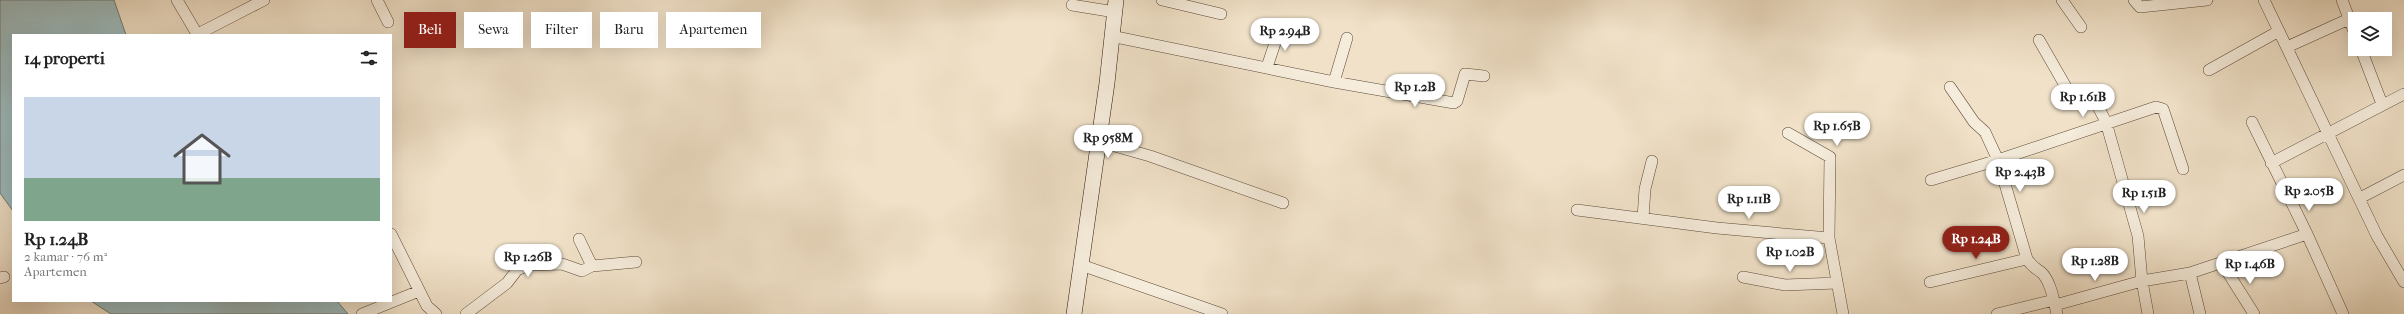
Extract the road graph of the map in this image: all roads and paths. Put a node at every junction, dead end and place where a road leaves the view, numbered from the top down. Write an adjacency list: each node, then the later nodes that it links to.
1 (177, 0): 19 (street)
2 (264, 0): 19 (street)
3 (377, 0): 15 (street)
4 (1162, 0): 12 (street)
5 (2062, 0): 16 (street)
6 (2134, 0): 7 (street)
7 (2207, 0)
8 (2264, 0): 18 (street)
9 (2342, 0): 13 (street)
10 (1072, 5): 11 (street)
11 (1115, 6): 20 (street)
12 (1221, 14)
13 (2348, 16)
14 (2348, 19): 23 (street)
15 (388, 22)
16 (2081, 27)
17 (1280, 28): 25 (street)
18 (2279, 31): 23 (street); 26 (street)
19 (202, 33)
20 (1111, 36): 25 (street); 36 (street)
21 (1347, 38): 28 (street)
22 (2040, 40): 32 (street)
23 (2287, 47): 34 (street)
24 (2364, 56): 31 (street)
25 (1267, 67): 28 (street)
26 (2209, 70)
27 (1484, 76): 28 (street)
28 (1334, 82)
29 (1950, 87): 37 (street)
30 (2404, 94): 31 (street)
31 (2382, 104): 34 (street)
32 (2106, 122): 37 (street); 40 (street); 58 (street)
33 (2252, 122): 39 (street)
34 (2329, 133): 39 (street); 43 (street)
35 (1788, 134): 49 (street)
36 (1097, 141): 44 (street); 53 (street)
37 (1998, 160): 42 (street); 51 (street)
38 (1652, 161): 46 (street)
39 (2271, 162): 47 (street)
40 (2183, 169)
41 (2404, 175): 43 (street)
42 (1931, 180)
43 (2360, 198): 60 (street)
44 (1283, 203)
45 (1577, 210): 46 (street)
46 (1643, 218): 49 (street)
47 (2307, 234): 56 (street); 76 (street)
48 (393, 238): 62 (street)
49 (1829, 238): 61 (street)
50 (579, 239): 54 (street)
51 (2027, 259): 59 (street); 65 (street)
52 (636, 262): 54 (street)
53 (1081, 265): 69 (street); 70 (street)
54 (592, 266): 68 (street)
55 (2225, 268): 75 (street)
56 (2190, 273): 58 (street); 74 (street)
57 (1742, 277): 61 (street)
58 (2142, 281): 65 (street); 73 (street)
59 (1930, 282)
60 (2404, 282)
61 (1837, 283): 71 (street)
62 (419, 290): 63 (street); 67 (street)
63 (392, 301)
64 (390, 302): 66 (street)
65 (2055, 306): 72 (street)
66 (362, 314)
67 (436, 314)
68 (466, 314)
69 (1074, 314)
70 (1222, 314)
71 (1843, 314)
72 (1997, 314)
73 (2148, 314)
74 (2200, 314)
75 (2254, 314)
76 (2343, 314)

